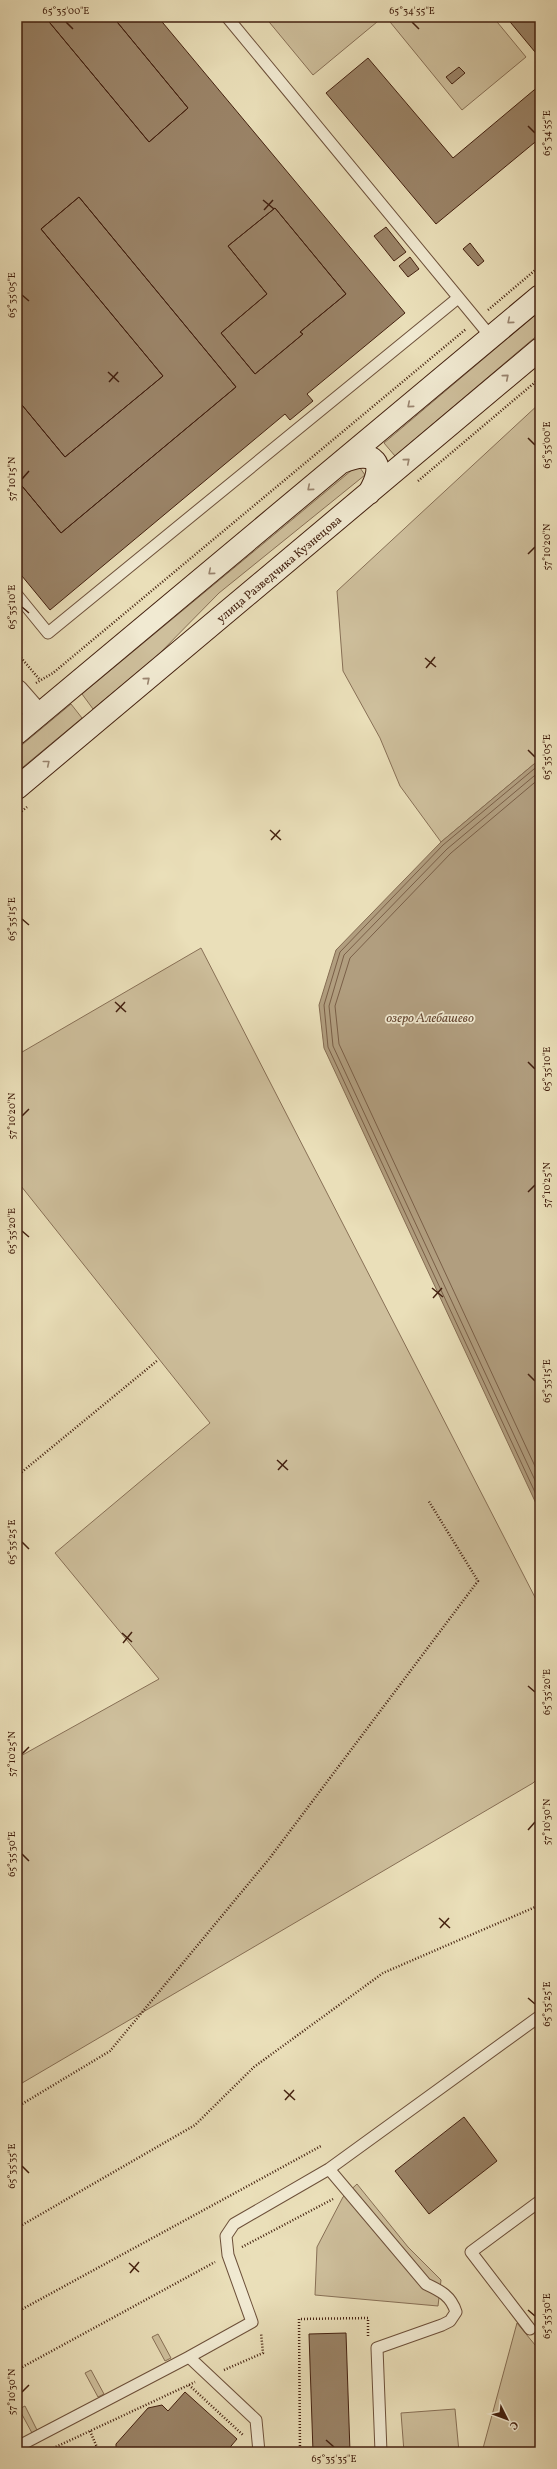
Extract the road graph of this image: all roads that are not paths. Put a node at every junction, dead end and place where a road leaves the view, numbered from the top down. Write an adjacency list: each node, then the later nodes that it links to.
1 (227, 17): 3 (lane)
2 (540, 296): 4 (main road, one-way to 4)
3 (458, 298): 4 (lane); 8 (lane)
4 (491, 338): 6 (main road, one-way to 6)
5 (540, 349): 7 (main road, улица Разведчика Кузнецова, one-way to 5)
6 (342, 462): 7 (main road); 10 (main road, one-way to 10)
7 (369, 493): 12 (main road, улица Разведчика Кузнецова, one-way to 7)
8 (17, 595)
9 (18, 692): 10 (main road)
10 (38, 715): 11 (main road)
11 (17, 733)
12 (17, 788)
13 (540, 2016): 14 (lane)
14 (329, 2169): 17 (lane); 20 (lane)
15 (540, 2201): 16 (lane)
16 (530, 2329)
17 (189, 2357): 18 (lane); 19 (lane)
18 (17, 2446)
19 (259, 2452)
20 (381, 2452)

